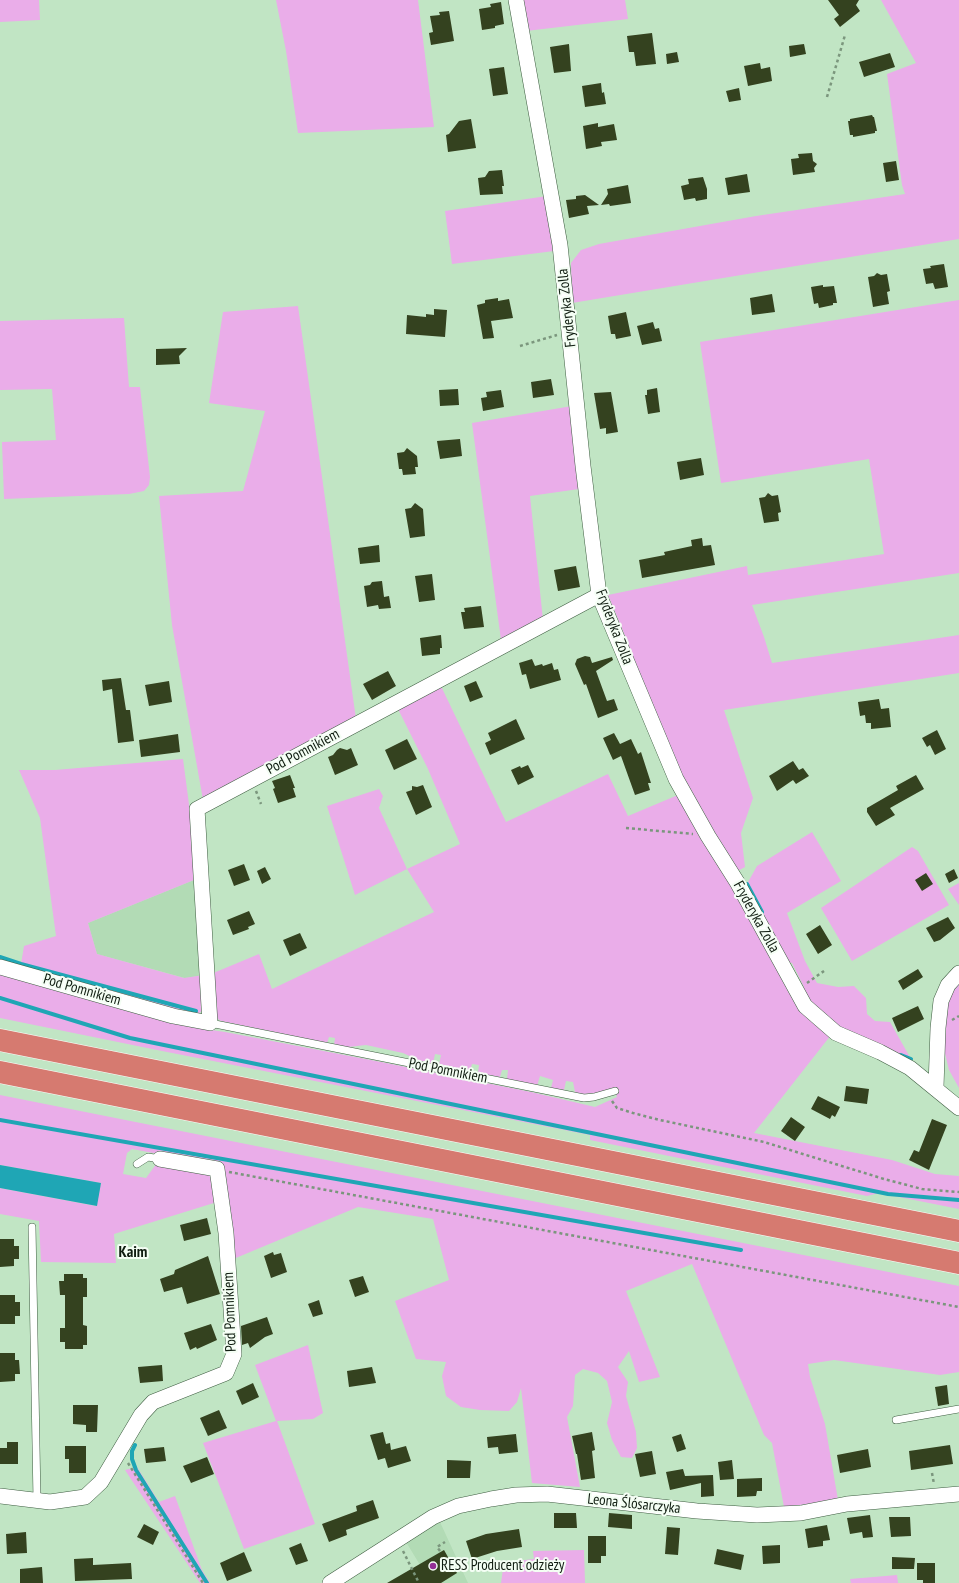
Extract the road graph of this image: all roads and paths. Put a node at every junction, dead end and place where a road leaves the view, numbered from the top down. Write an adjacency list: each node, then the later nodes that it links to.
1 (516, 0): 4 (street, Fryderyka Zolla)
2 (845, 35): 3 (path)
3 (827, 97)
4 (569, 332): 5 (path); 6 (street, Fryderyka Zolla)
5 (520, 346)
6 (599, 595): 8 (street, Fryderyka Zolla); 13 (street, Pod Pomnikiem)
7 (626, 828): 8 (path)
8 (708, 836): 16 (street, Fryderyka Zolla)
9 (0, 967): 13 (street, Pod Pomnikiem)
10 (824, 971): 12 (path)
11 (959, 973): 16 (street)
12 (806, 984)
13 (210, 1024): 17 (lane, Pod Pomnikiem)
14 (0, 1040): 24 (highway)
15 (0, 1072): 25 (highway)
16 (936, 1087): 18 (street, Fryderyka Zolla)
17 (611, 1092): 22 (path)
18 (959, 1108)
19 (160, 1159): 20 (lane); 21 (street)
20 (137, 1164)
21 (217, 1169): 26 (path); 29 (street, Pod Pomnikiem)
22 (959, 1192)
23 (32, 1227): 34 (lane)
24 (959, 1231)
25 (959, 1263)
26 (959, 1307)
27 (959, 1409): 28 (lane)
28 (896, 1420)
29 (121, 1451): 34 (street, Pod Pomnikiem); 38 (path)
30 (932, 1473): 31 (path)
31 (934, 1486)
32 (959, 1494): 39 (street, Leona Ślósarczyka)
33 (0, 1496): 34 (street, Pod Pomnikiem)
34 (37, 1500)
35 (445, 1542): 37 (path)
36 (400, 1546): 40 (path)
37 (440, 1552)
38 (203, 1583)
39 (330, 1583)
40 (419, 1583)

